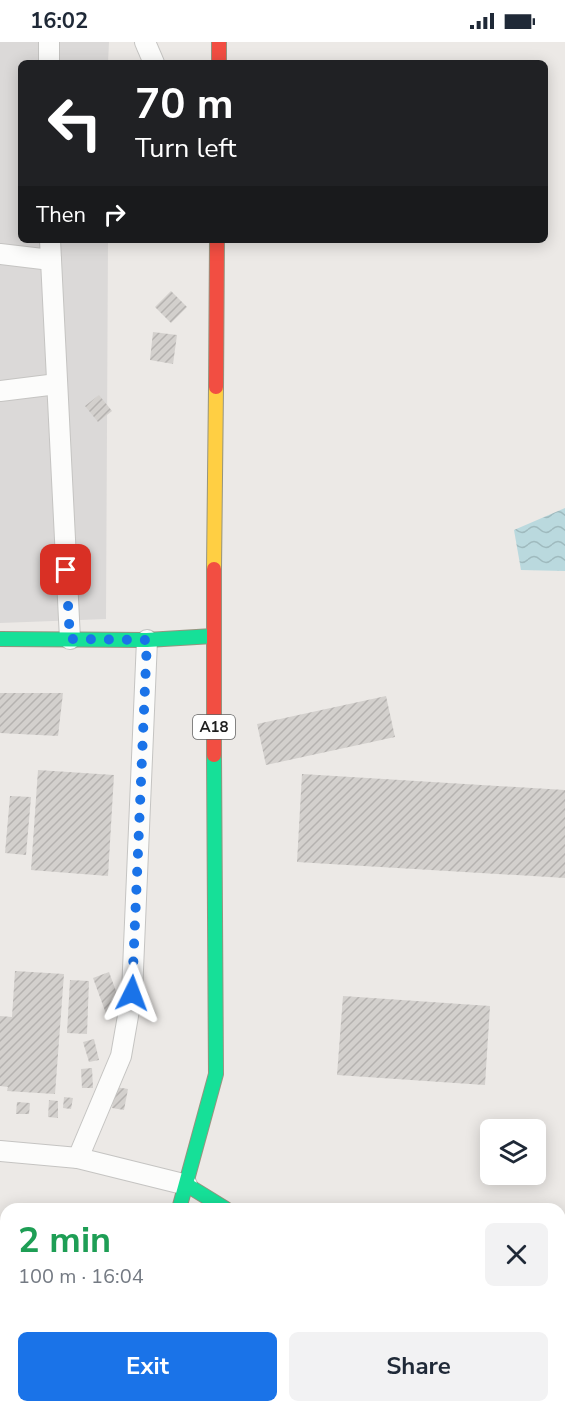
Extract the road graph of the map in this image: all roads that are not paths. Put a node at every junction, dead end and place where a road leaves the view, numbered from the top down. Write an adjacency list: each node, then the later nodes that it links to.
1 (49, 42): 4 (lane)
2 (145, 42): 5 (lane)
3 (219, 42): 6 (main road)
4 (49, 60)
5 (153, 60)
6 (219, 60)
7 (50, 243): 10 (lane)
8 (217, 243): 13 (main road, A18)
9 (0, 254): 10 (lane)
10 (51, 260): 11 (lane)
11 (57, 384): 12 (lane); 15 (lane)
12 (0, 391)
13 (213, 636): 16 (main road); 19 (main road, A18)
14 (0, 639): 15 (main road)
15 (70, 639): 16 (main road)
16 (147, 640): 18 (lane)
17 (0, 1151): 18 (lane)
18 (78, 1158): 19 (lane)
19 (187, 1185): 20 (main road, A18); 21 (main road)
20 (181, 1203)
21 (216, 1203)

